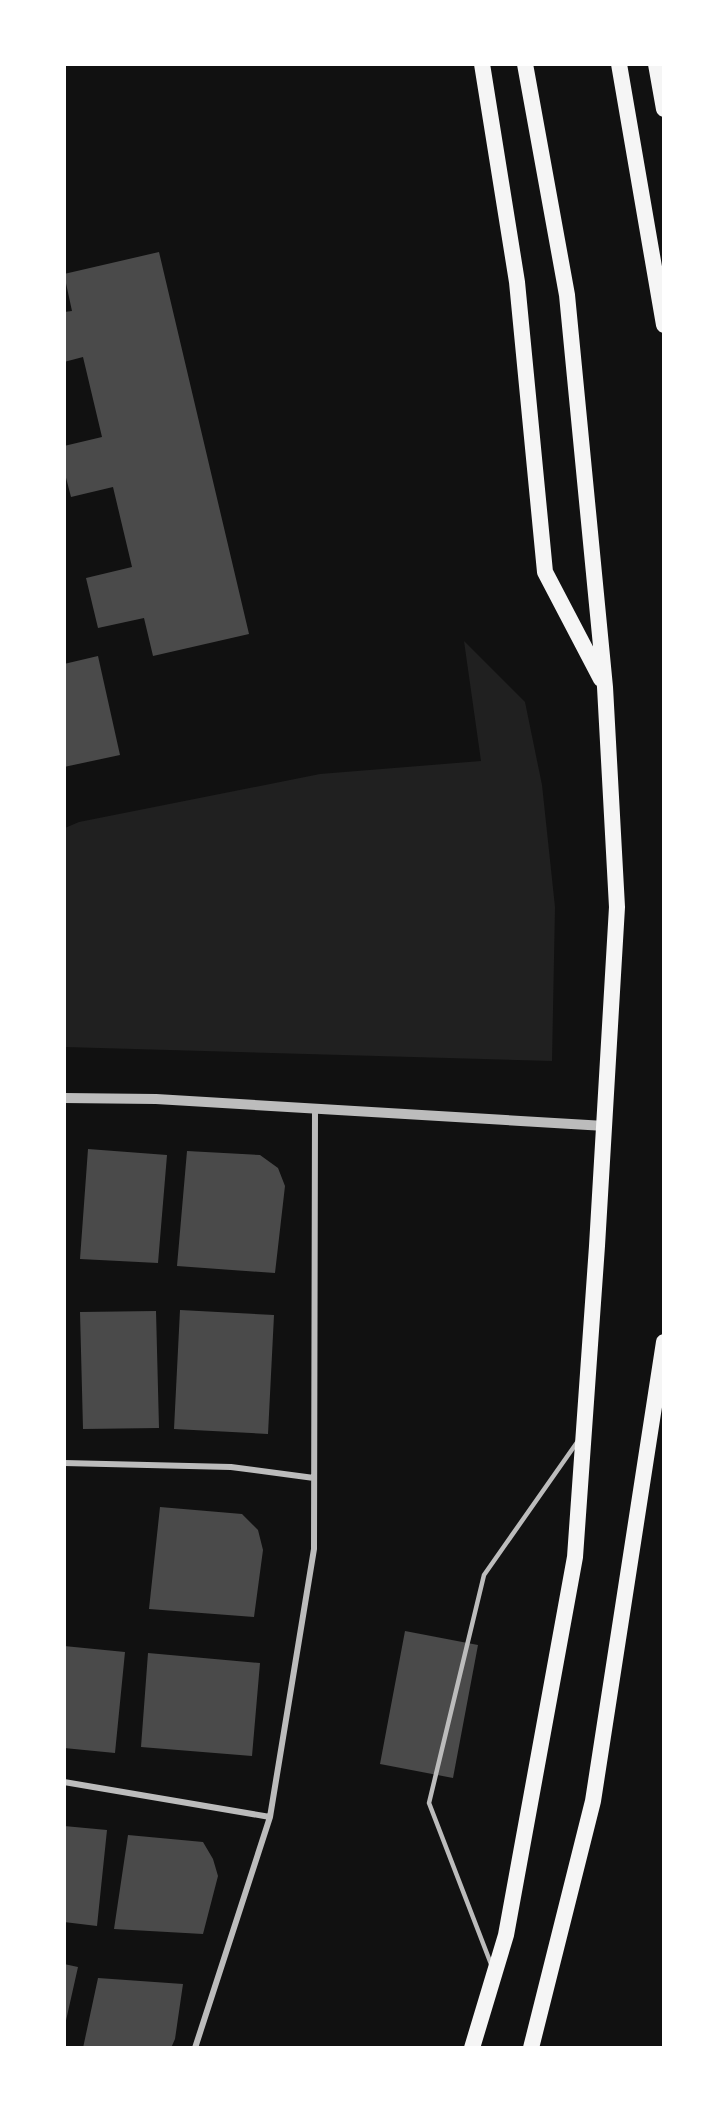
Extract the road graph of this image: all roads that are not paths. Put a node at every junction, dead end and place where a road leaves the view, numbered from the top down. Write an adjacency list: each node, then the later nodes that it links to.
1 (482, 64): 7 (highway)
2 (525, 64): 7 (highway)
3 (619, 64): 6 (highway)
4 (656, 64): 5 (highway)
5 (663, 109)
6 (663, 325)
7 (605, 687): 10 (highway)
8 (64, 1098): 9 (street)
9 (315, 1108): 10 (street); 14 (street)
10 (605, 1126): 12 (highway)
11 (663, 1342): 20 (highway)
12 (584, 1431): 17 (highway); 17 (lane)
13 (64, 1463): 14 (street)
14 (314, 1478): 16 (street)
15 (64, 1782): 16 (street)
16 (270, 1817): 18 (street)
17 (495, 1973): 19 (highway)
18 (195, 2048)
19 (472, 2048)
20 (531, 2048)

